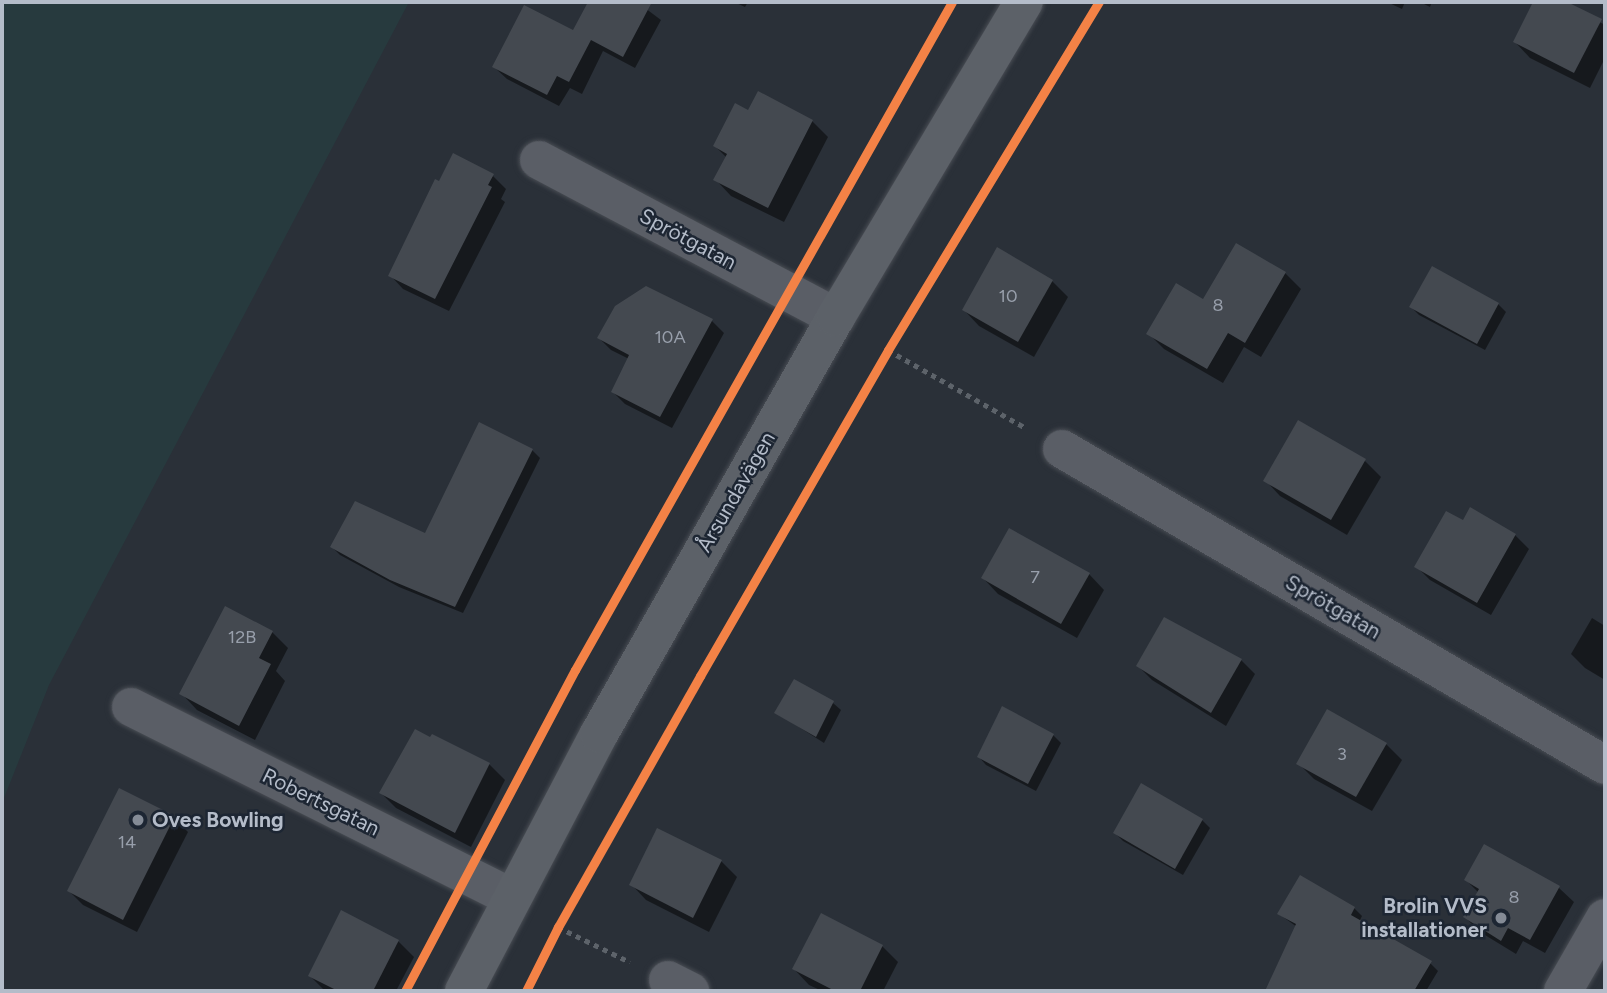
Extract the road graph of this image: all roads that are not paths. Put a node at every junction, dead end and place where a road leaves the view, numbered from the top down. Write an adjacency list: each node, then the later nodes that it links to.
1 (1024, 2): 3 (main road, Årsundavägen)
2 (539, 160): 3 (street, Sprötgatan)
3 (836, 317): 7 (main road, Årsundavägen)
4 (1062, 449): 6 (street, Sprötgatan)
5 (131, 707): 7 (street, Robertsgatan)
6 (1605, 765)
7 (511, 897): 9 (main road, Årsundavägen)
8 (1605, 918): 10 (street)
9 (464, 991)
10 (1563, 991)

